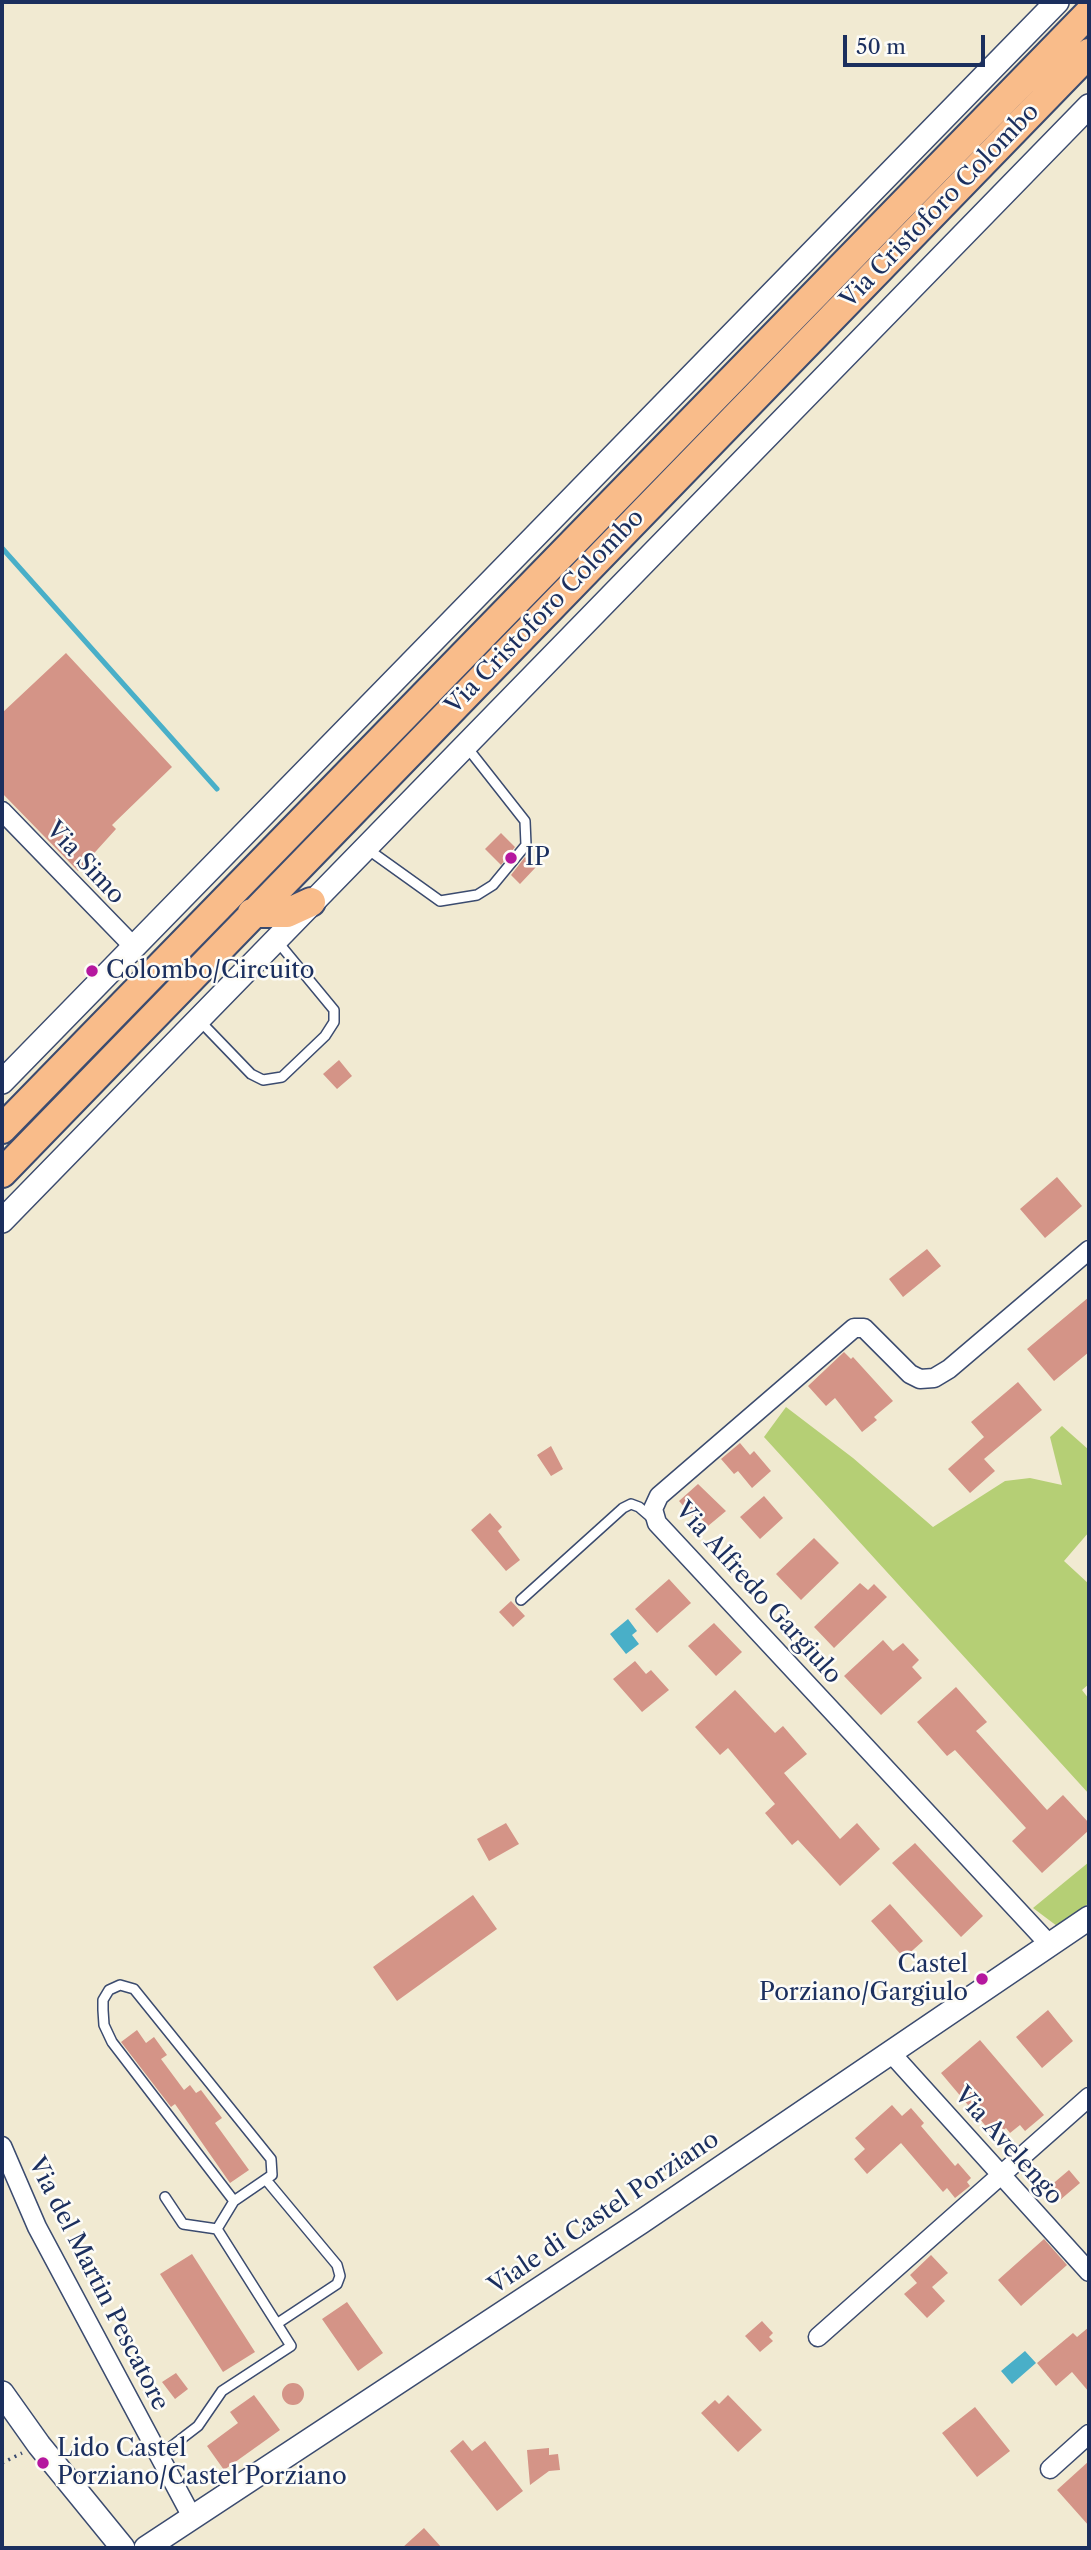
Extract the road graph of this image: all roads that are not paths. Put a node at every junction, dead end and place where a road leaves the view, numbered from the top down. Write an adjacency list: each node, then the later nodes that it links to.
1 (1057, 2): 11 (street)
2 (1089, 13): 14 (main road, Via Cristoforo Colombo)
3 (1089, 53): 9 (main road, Via Cristoforo Colombo)
4 (1089, 106): 5 (street, Via Cristoforo Colombo)
5 (465, 744): 7 (street, Via Cristoforo Colombo); 7 (lane)
6 (2, 811): 11 (street, Via Simo)
7 (365, 847): 8 (street, Via Cristoforo Colombo)
8 (311, 902): 9 (main road); 10 (street, Via Cristoforo Colombo)
9 (252, 913): 15 (main road, Via Cristoforo Colombo)
10 (275, 939): 12 (street, Via Cristoforo Colombo); 12 (lane)
11 (134, 947): 13 (street)
12 (197, 1017): 16 (street, Via Cristoforo Colombo)
13 (2, 1082)
14 (2, 1129)
15 (2, 1173)
16 (2, 1221)
17 (1089, 1250): 18 (street, Via Alfredo Gargiulo)
18 (657, 1523): 19 (lane); 21 (street, Via Alfredo Gargiulo)
19 (521, 1600)
20 (1089, 1918): 21 (street, Viale di Castel Porziano)
21 (1049, 1944): 22 (street, Viale di Castel Porziano)
22 (891, 2053): 25 (street, Via Avelengo); 37 (street, Viale di Castel Porziano)
23 (1089, 2097): 25 (street)
24 (2, 2146): 35 (street, Via del Martin Pescatore)
25 (1002, 2176): 30 (street, Via Avelengo); 32 (street)
26 (267, 2181): 28 (lane); 28 (lane); 31 (lane)
27 (166, 2197): 29 (lane)
28 (234, 2201): 29 (lane)
29 (217, 2229): 31 (lane)
30 (1089, 2273)
31 (278, 2323): 35 (lane)
32 (818, 2337)
33 (2, 2393): 38 (street)
34 (1089, 2434): 36 (street)
35 (156, 2451): 37 (street, Via del Martin Pescatore)
36 (1050, 2469)
37 (192, 2517): 39 (street, Viale di Castel Porziano)
38 (123, 2548)
39 (146, 2548)

